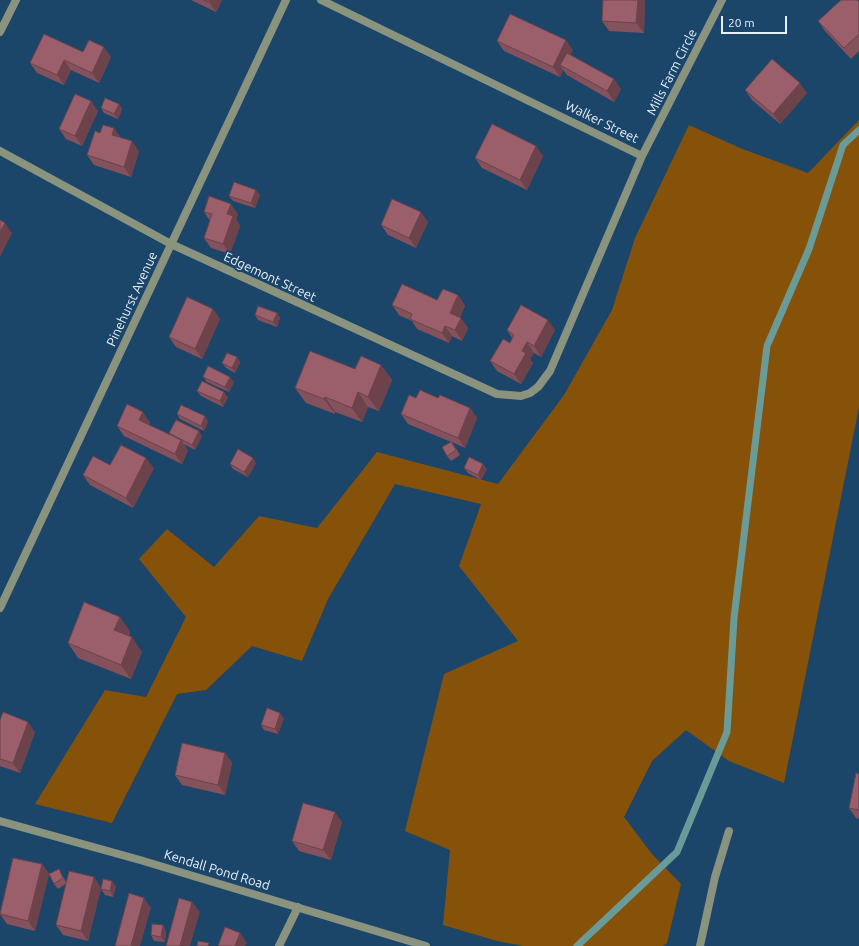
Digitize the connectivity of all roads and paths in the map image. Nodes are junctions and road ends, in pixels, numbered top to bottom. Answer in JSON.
{"nodes":[{"id":1,"x":16,"y":0,"type":"edge"},
{"id":2,"x":286,"y":0,"type":"edge"},
{"id":3,"x":321,"y":0,"type":"edge"},
{"id":4,"x":722,"y":0,"type":"edge"},
{"id":5,"x":0,"y":32,"type":"edge"},
{"id":6,"x":0,"y":151,"type":"edge"},
{"id":7,"x":642,"y":156,"type":"junction"},
{"id":8,"x":171,"y":244,"type":"junction"},
{"id":9,"x":538,"y":387,"type":"joint"},
{"id":10,"x":0,"y":608,"type":"edge"},
{"id":11,"x":0,"y":821,"type":"edge"},
{"id":12,"x":729,"y":832,"type":"dead end"},
{"id":13,"x":298,"y":907,"type":"junction"},
{"id":14,"x":279,"y":946,"type":"edge"},
{"id":15,"x":426,"y":946,"type":"edge"},
{"id":16,"x":700,"y":946,"type":"edge"}],
"edges":[{"from":1,"to":5,"type":"street"},
{"from":2,"to":8,"type":"street","name":"Pinehurst Avenue"},
{"from":3,"to":7,"type":"street","name":"Walker Street"},
{"from":4,"to":7,"type":"street","name":"Mills Farm Circle"},
{"from":6,"to":8,"type":"street","name":"Edgemont Street"},
{"from":7,"to":9,"type":"street","name":"Walker Street"},
{"from":8,"to":9,"type":"street","name":"Edgemont Street"},
{"from":8,"to":10,"type":"street","name":"Pinehurst Avenue"},
{"from":11,"to":13,"type":"street","name":"Kendall Pond Road"},
{"from":12,"to":16,"type":"street"},
{"from":13,"to":14,"type":"street"},
{"from":13,"to":15,"type":"street","name":"Kendall Pond Road"}]}
